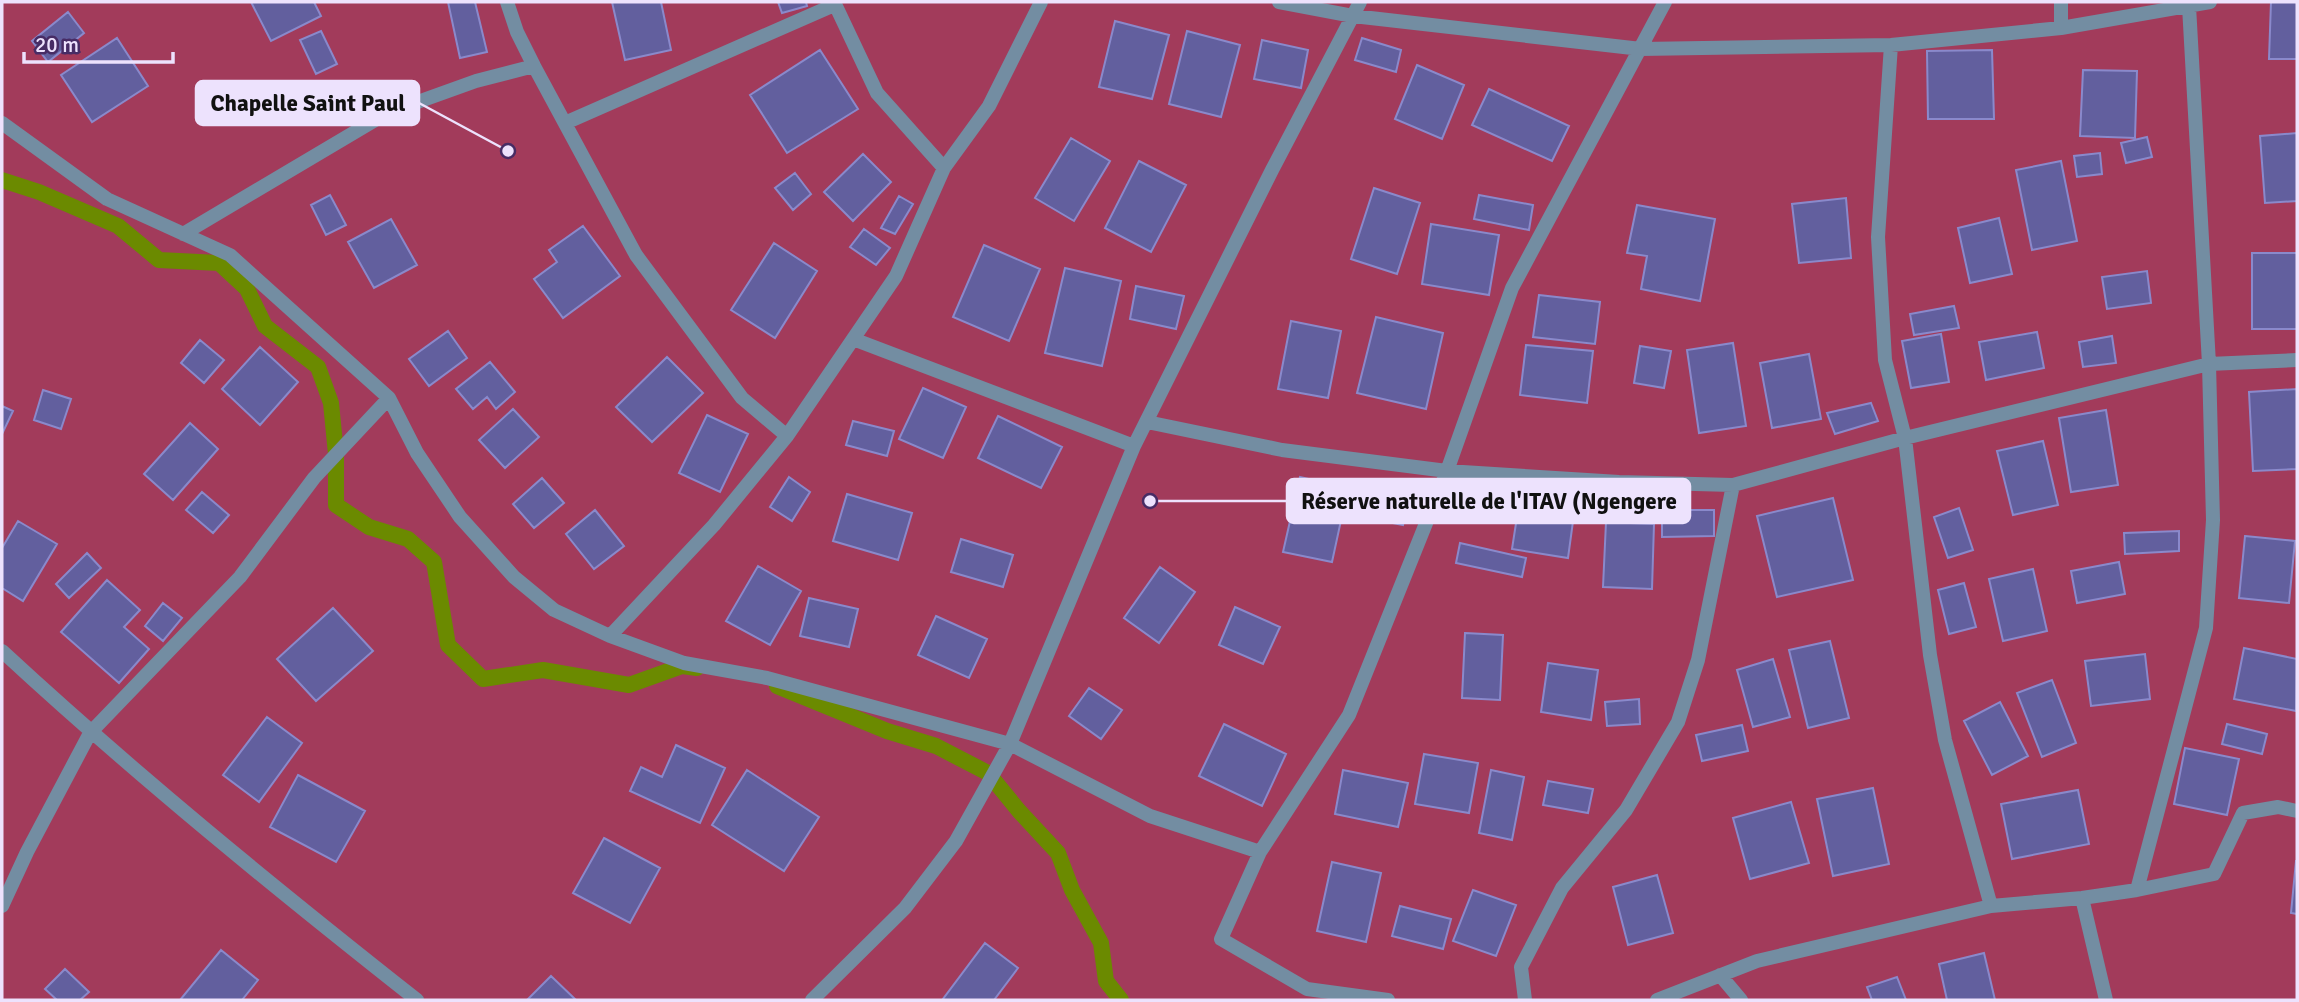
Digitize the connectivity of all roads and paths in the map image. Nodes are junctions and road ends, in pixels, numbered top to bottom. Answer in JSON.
{"nodes":[{"id":1,"x":508,"y":2,"type":"edge"},
{"id":2,"x":1041,"y":2,"type":"edge"},
{"id":3,"x":1279,"y":2,"type":"edge"},
{"id":4,"x":1360,"y":2,"type":"edge"},
{"id":5,"x":1665,"y":2,"type":"edge"},
{"id":6,"x":2061,"y":2,"type":"edge"},
{"id":7,"x":2210,"y":2,"type":"edge"},
{"id":8,"x":834,"y":4,"type":"edge"},
{"id":9,"x":2189,"y":6,"type":"junction"},
{"id":10,"x":1353,"y":16,"type":"junction"},
{"id":11,"x":2061,"y":28,"type":"junction"},
{"id":12,"x":1891,"y":45,"type":"junction"},
{"id":13,"x":1641,"y":49,"type":"junction"},
{"id":14,"x":534,"y":66,"type":"junction"},
{"id":15,"x":2,"y":123,"type":"edge"},
{"id":16,"x":565,"y":123,"type":"junction"},
{"id":17,"x":944,"y":168,"type":"junction"},
{"id":18,"x":183,"y":234,"type":"junction"},
{"id":19,"x":852,"y":339,"type":"junction"},
{"id":20,"x":2297,"y":360,"type":"edge"},
{"id":21,"x":2209,"y":364,"type":"junction"},
{"id":22,"x":388,"y":398,"type":"junction"},
{"id":23,"x":1147,"y":422,"type":"junction"},
{"id":24,"x":787,"y":436,"type":"junction"},
{"id":25,"x":1905,"y":439,"type":"junction"},
{"id":26,"x":1134,"y":446,"type":"junction"},
{"id":27,"x":1447,"y":471,"type":"junction"},
{"id":28,"x":1733,"y":485,"type":"junction"},
{"id":29,"x":610,"y":636,"type":"junction"},
{"id":30,"x":2,"y":651,"type":"edge"},
{"id":31,"x":90,"y":733,"type":"junction"},
{"id":32,"x":1010,"y":744,"type":"junction"},
{"id":33,"x":2297,"y":810,"type":"edge"},
{"id":34,"x":1260,"y":852,"type":"junction"},
{"id":35,"x":2137,"y":890,"type":"junction"},
{"id":36,"x":2082,"y":898,"type":"junction"},
{"id":37,"x":2,"y":906,"type":"edge"},
{"id":38,"x":1991,"y":906,"type":"junction"},
{"id":39,"x":1720,"y":975,"type":"junction"},
{"id":40,"x":417,"y":1000,"type":"edge"},
{"id":41,"x":812,"y":1000,"type":"edge"},
{"id":42,"x":1388,"y":1000,"type":"edge"},
{"id":43,"x":1525,"y":1000,"type":"edge"},
{"id":44,"x":1657,"y":1000,"type":"edge"},
{"id":45,"x":1741,"y":1000,"type":"edge"},
{"id":46,"x":2106,"y":1000,"type":"edge"}],
"edges":[{"from":1,"to":14,"type":"street"},
{"from":2,"to":17,"type":"street"},
{"from":3,"to":10,"type":"street"},
{"from":4,"to":10,"type":"street"},
{"from":5,"to":13,"type":"street"},
{"from":6,"to":11,"type":"street"},
{"from":7,"to":9,"type":"street"},
{"from":8,"to":16,"type":"street"},
{"from":8,"to":17,"type":"street"},
{"from":9,"to":11,"type":"street"},
{"from":9,"to":21,"type":"street"},
{"from":10,"to":13,"type":"street"},
{"from":10,"to":23,"type":"street"},
{"from":11,"to":12,"type":"street"},
{"from":12,"to":13,"type":"street"},
{"from":12,"to":25,"type":"street"},
{"from":13,"to":27,"type":"street"},
{"from":14,"to":16,"type":"street"},
{"from":14,"to":18,"type":"street"},
{"from":15,"to":18,"type":"street"},
{"from":16,"to":24,"type":"street"},
{"from":17,"to":19,"type":"street"},
{"from":18,"to":22,"type":"street"},
{"from":19,"to":24,"type":"street"},
{"from":19,"to":26,"type":"street"},
{"from":20,"to":21,"type":"street"},
{"from":21,"to":25,"type":"street"},
{"from":21,"to":35,"type":"street"},
{"from":22,"to":29,"type":"street"},
{"from":22,"to":31,"type":"street"},
{"from":23,"to":26,"type":"street"},
{"from":23,"to":27,"type":"street"},
{"from":24,"to":29,"type":"street"},
{"from":25,"to":28,"type":"street"},
{"from":25,"to":38,"type":"street"},
{"from":26,"to":32,"type":"street"},
{"from":27,"to":28,"type":"street"},
{"from":27,"to":34,"type":"street"},
{"from":28,"to":43,"type":"street"},
{"from":29,"to":32,"type":"street"},
{"from":30,"to":31,"type":"street"},
{"from":31,"to":37,"type":"street"},
{"from":31,"to":40,"type":"street"},
{"from":32,"to":34,"type":"street"},
{"from":32,"to":41,"type":"street"},
{"from":33,"to":35,"type":"street"},
{"from":34,"to":42,"type":"street"},
{"from":35,"to":36,"type":"street"},
{"from":36,"to":38,"type":"street"},
{"from":36,"to":46,"type":"street"},
{"from":38,"to":39,"type":"street"},
{"from":39,"to":44,"type":"street"},
{"from":39,"to":45,"type":"street"}]}
